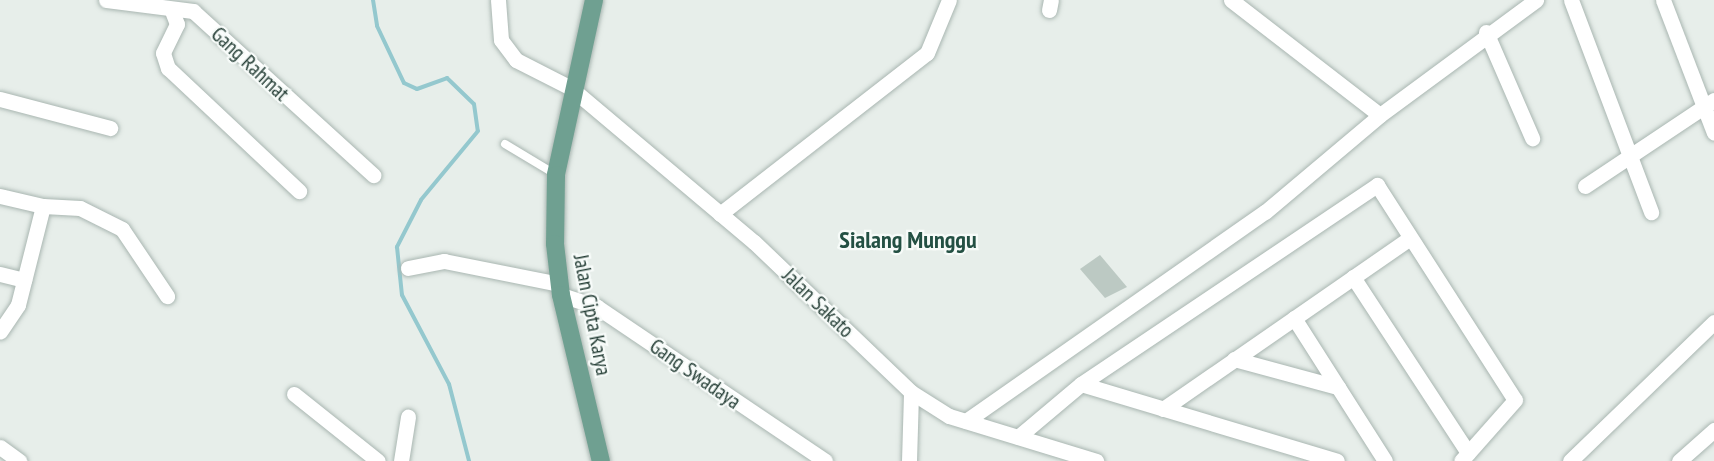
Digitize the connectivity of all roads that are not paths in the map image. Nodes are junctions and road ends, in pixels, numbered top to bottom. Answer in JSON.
{"nodes":[{"id":1,"x":106,"y":0,"type":"edge"},
{"id":2,"x":498,"y":0,"type":"edge"},
{"id":3,"x":594,"y":0,"type":"edge"},
{"id":4,"x":949,"y":0,"type":"edge"},
{"id":5,"x":1231,"y":0,"type":"edge"},
{"id":6,"x":1536,"y":0,"type":"edge"},
{"id":7,"x":1571,"y":0,"type":"edge"},
{"id":8,"x":1663,"y":0,"type":"edge"},
{"id":9,"x":172,"y":11,"type":"junction"},
{"id":10,"x":1486,"y":32,"type":"junction"},
{"id":11,"x":571,"y":87,"type":"junction"},
{"id":12,"x":0,"y":99,"type":"edge"},
{"id":13,"x":1709,"y":103,"type":"edge"},
{"id":14,"x":1380,"y":115,"type":"junction"},
{"id":15,"x":110,"y":128,"type":"dead end"},
{"id":16,"x":1714,"y":133,"type":"edge"},
{"id":17,"x":1532,"y":138,"type":"dead end"},
{"id":18,"x":505,"y":144,"type":"dead end"},
{"id":19,"x":1628,"y":158,"type":"junction"},
{"id":20,"x":373,"y":175,"type":"dead end"},
{"id":21,"x":556,"y":175,"type":"junction"},
{"id":22,"x":1585,"y":186,"type":"dead end"},
{"id":23,"x":299,"y":191,"type":"dead end"},
{"id":24,"x":0,"y":196,"type":"edge"},
{"id":25,"x":43,"y":206,"type":"junction"},
{"id":26,"x":1651,"y":212,"type":"dead end"},
{"id":27,"x":720,"y":214,"type":"junction"},
{"id":28,"x":1410,"y":238,"type":"junction"},
{"id":29,"x":408,"y":268,"type":"dead end"},
{"id":30,"x":0,"y":274,"type":"edge"},
{"id":31,"x":1353,"y":277,"type":"junction"},
{"id":32,"x":24,"y":280,"type":"junction"},
{"id":33,"x":560,"y":290,"type":"junction"},
{"id":34,"x":167,"y":296,"type":"dead end"},
{"id":35,"x":1294,"y":318,"type":"junction"},
{"id":36,"x":1714,"y":322,"type":"edge"},
{"id":37,"x":0,"y":332,"type":"edge"},
{"id":38,"x":1234,"y":359,"type":"junction"},
{"id":39,"x":1082,"y":384,"type":"junction"},
{"id":40,"x":1338,"y":387,"type":"junction"},
{"id":41,"x":911,"y":392,"type":"junction"},
{"id":42,"x":294,"y":394,"type":"dead end"},
{"id":43,"x":1163,"y":408,"type":"junction"},
{"id":44,"x":408,"y":417,"type":"dead end"},
{"id":45,"x":966,"y":421,"type":"junction"},
{"id":46,"x":1714,"y":430,"type":"edge"},
{"id":47,"x":1018,"y":437,"type":"junction"},
{"id":48,"x":0,"y":447,"type":"edge"},
{"id":49,"x":1465,"y":457,"type":"edge"},
{"id":50,"x":19,"y":461,"type":"edge"},
{"id":51,"x":378,"y":461,"type":"edge"},
{"id":52,"x":401,"y":461,"type":"edge"},
{"id":53,"x":601,"y":461,"type":"edge"},
{"id":54,"x":825,"y":461,"type":"edge"},
{"id":55,"x":909,"y":461,"type":"edge"},
{"id":56,"x":1096,"y":461,"type":"edge"},
{"id":57,"x":1337,"y":461,"type":"edge"},
{"id":58,"x":1385,"y":461,"type":"edge"},
{"id":59,"x":1570,"y":461,"type":"edge"},
{"id":60,"x":1679,"y":461,"type":"edge"}],
"edges":[{"from":1,"to":9,"type":"street","name":"Gang Rahmat"},
{"from":2,"to":11,"type":"street","name":"Jalan Sakato"},
{"from":3,"to":11,"type":"main road","name":"Jalan Cipta Karya"},
{"from":4,"to":27,"type":"street"},
{"from":5,"to":14,"type":"street"},
{"from":6,"to":10,"type":"street"},
{"from":7,"to":19,"type":"street"},
{"from":8,"to":13,"type":"street"},
{"from":9,"to":20,"type":"street","name":"Gang Rahmat"},
{"from":9,"to":23,"type":"street"},
{"from":10,"to":14,"type":"street"},
{"from":10,"to":17,"type":"street"},
{"from":11,"to":21,"type":"main road","name":"Jalan Cipta Karya"},
{"from":11,"to":27,"type":"street","name":"Jalan Sakato"},
{"from":12,"to":15,"type":"street"},
{"from":13,"to":16,"type":"street"},
{"from":13,"to":19,"type":"street"},
{"from":14,"to":45,"type":"street"},
{"from":18,"to":21,"type":"lane"},
{"from":19,"to":22,"type":"street"},
{"from":19,"to":26,"type":"street"},
{"from":21,"to":33,"type":"main road","name":"Jalan Cipta Karya"},
{"from":24,"to":25,"type":"street"},
{"from":25,"to":32,"type":"street"},
{"from":25,"to":34,"type":"street"},
{"from":27,"to":41,"type":"street","name":"Jalan Sakato"},
{"from":28,"to":31,"type":"street"},
{"from":28,"to":39,"type":"street"},
{"from":28,"to":49,"type":"street"},
{"from":29,"to":33,"type":"street","name":"Gang Swadaya"},
{"from":30,"to":32,"type":"street"},
{"from":31,"to":35,"type":"street"},
{"from":31,"to":49,"type":"street"},
{"from":32,"to":37,"type":"street"},
{"from":33,"to":53,"type":"main road","name":"Jalan Cipta Karya"},
{"from":33,"to":54,"type":"street","name":"Gang Swadaya"},
{"from":35,"to":38,"type":"street"},
{"from":35,"to":40,"type":"street"},
{"from":36,"to":59,"type":"street"},
{"from":38,"to":40,"type":"street"},
{"from":38,"to":43,"type":"street"},
{"from":39,"to":43,"type":"street"},
{"from":39,"to":47,"type":"street"},
{"from":40,"to":58,"type":"street"},
{"from":41,"to":45,"type":"street","name":"Jalan Sakato"},
{"from":41,"to":55,"type":"street"},
{"from":42,"to":51,"type":"street"},
{"from":43,"to":57,"type":"street"},
{"from":44,"to":52,"type":"street"},
{"from":45,"to":47,"type":"street","name":"Jalan Sakato"},
{"from":46,"to":60,"type":"street"},
{"from":47,"to":56,"type":"street","name":"Jalan Sakato"},
{"from":48,"to":50,"type":"street"}]}
